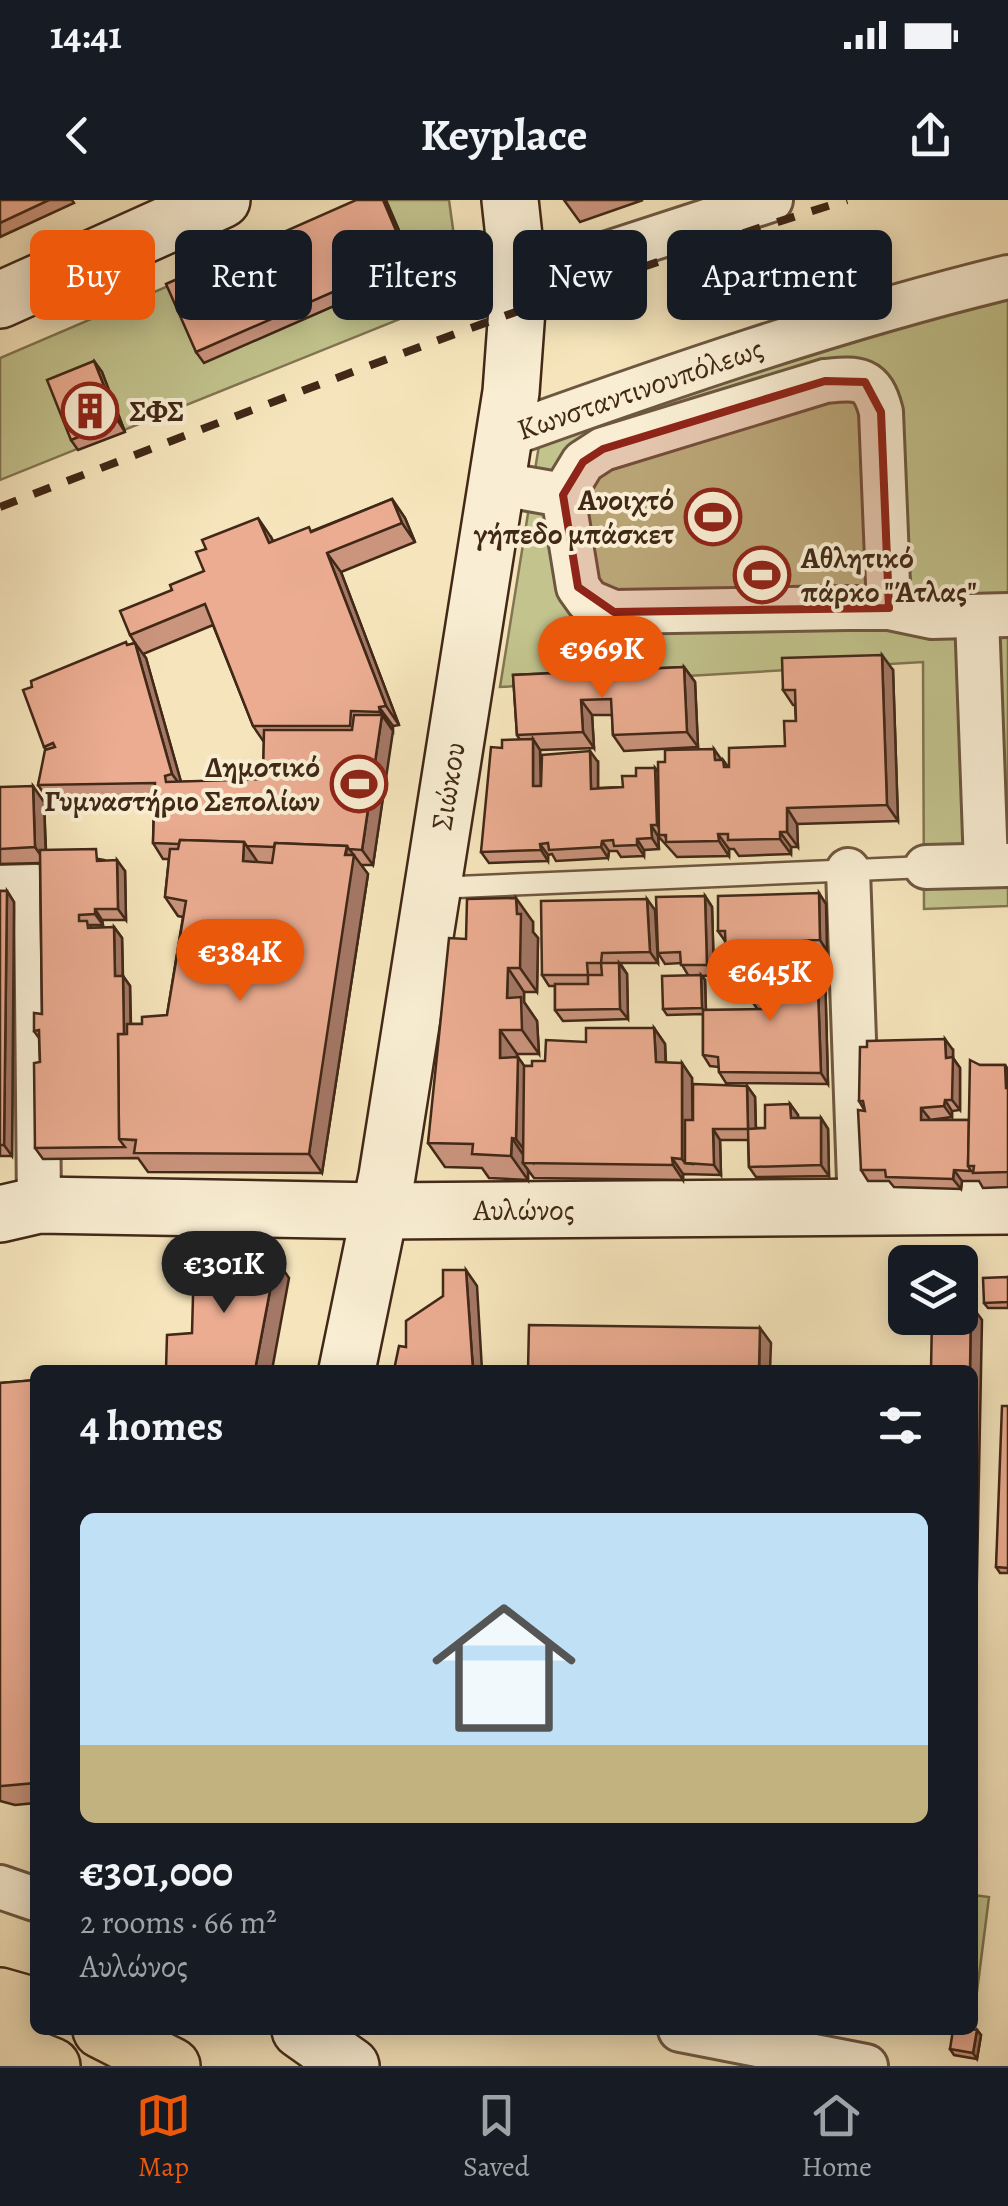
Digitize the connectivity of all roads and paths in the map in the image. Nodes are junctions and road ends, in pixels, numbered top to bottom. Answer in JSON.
{"nodes":[{"id":1,"x":222,"y":200,"type":"edge"},
{"id":2,"x":510,"y":200,"type":"edge"},
{"id":3,"x":771,"y":200,"type":"edge"},
{"id":4,"x":168,"y":211,"type":"edge"},
{"id":5,"x":513,"y":231,"type":"edge"},
{"id":6,"x":647,"y":240,"type":"edge"},
{"id":7,"x":1008,"y":277,"type":"edge"},
{"id":8,"x":0,"y":300,"type":"edge"},
{"id":9,"x":516,"y":320,"type":"edge"},
{"id":10,"x":498,"y":460,"type":"junction"},
{"id":11,"x":562,"y":495,"type":"junction"},
{"id":12,"x":889,"y":608,"type":"junction"},
{"id":13,"x":992,"y":616,"type":"edge"},
{"id":14,"x":997,"y":865,"type":"edge"},
{"id":15,"x":926,"y":868,"type":"joint"},
{"id":16,"x":848,"y":870,"type":"junction"},
{"id":17,"x":0,"y":887,"type":"edge"},
{"id":18,"x":432,"y":888,"type":"junction"},
{"id":19,"x":13,"y":1204,"type":"edge"},
{"id":20,"x":1008,"y":1206,"type":"edge"},
{"id":21,"x":860,"y":1209,"type":"junction"},
{"id":22,"x":380,"y":1211,"type":"junction"},
{"id":23,"x":348,"y":1365,"type":"edge"},
{"id":24,"x":0,"y":1887,"type":"edge"},
{"id":25,"x":30,"y":1897,"type":"edge"},
{"id":26,"x":0,"y":1996,"type":"edge"},
{"id":27,"x":30,"y":2005,"type":"edge"},
{"id":28,"x":111,"y":2035,"type":"edge"},
{"id":29,"x":307,"y":2035,"type":"edge"},
{"id":30,"x":706,"y":2035,"type":"edge"},
{"id":31,"x":0,"y":2045,"type":"edge"},
{"id":32,"x":52,"y":2066,"type":"edge"},
{"id":33,"x":172,"y":2066,"type":"edge"},
{"id":34,"x":351,"y":2066,"type":"edge"},
{"id":35,"x":866,"y":2066,"type":"edge"}],
"edges":[{"from":1,"to":4,"type":"main road"},
{"from":2,"to":5,"type":"main road","name":"Σιώκου"},
{"from":3,"to":6,"type":"street"},
{"from":4,"to":8,"type":"main road"},
{"from":7,"to":10,"type":"street","name":"Κωνσταντινουπόλεως"},
{"from":9,"to":10,"type":"main road","name":"Σιώκου"},
{"from":10,"to":11,"type":"street"},
{"from":10,"to":18,"type":"main road","name":"Σιώκου"},
{"from":11,"to":12,"type":"street"},
{"from":11,"to":12,"type":"street"},
{"from":12,"to":13,"type":"street"},
{"from":13,"to":14,"type":"street"},
{"from":14,"to":15,"type":"street"},
{"from":15,"to":16,"type":"lane"},
{"from":16,"to":18,"type":"lane"},
{"from":16,"to":21,"type":"street"},
{"from":17,"to":19,"type":"street"},
{"from":18,"to":22,"type":"main road","name":"Σιώκου"},
{"from":19,"to":22,"type":"main road","name":"Αυλώνος"},
{"from":20,"to":21,"type":"main road","name":"Αυλώνος"},
{"from":21,"to":22,"type":"main road","name":"Αυλώνος"},
{"from":22,"to":23,"type":"main road","name":"Σιώκου"},
{"from":24,"to":25,"type":"street"},
{"from":26,"to":27,"type":"highway"},
{"from":28,"to":33,"type":"highway"},
{"from":29,"to":34,"type":"main road"},
{"from":30,"to":35,"type":"street"},
{"from":31,"to":32,"type":"highway"}]}
